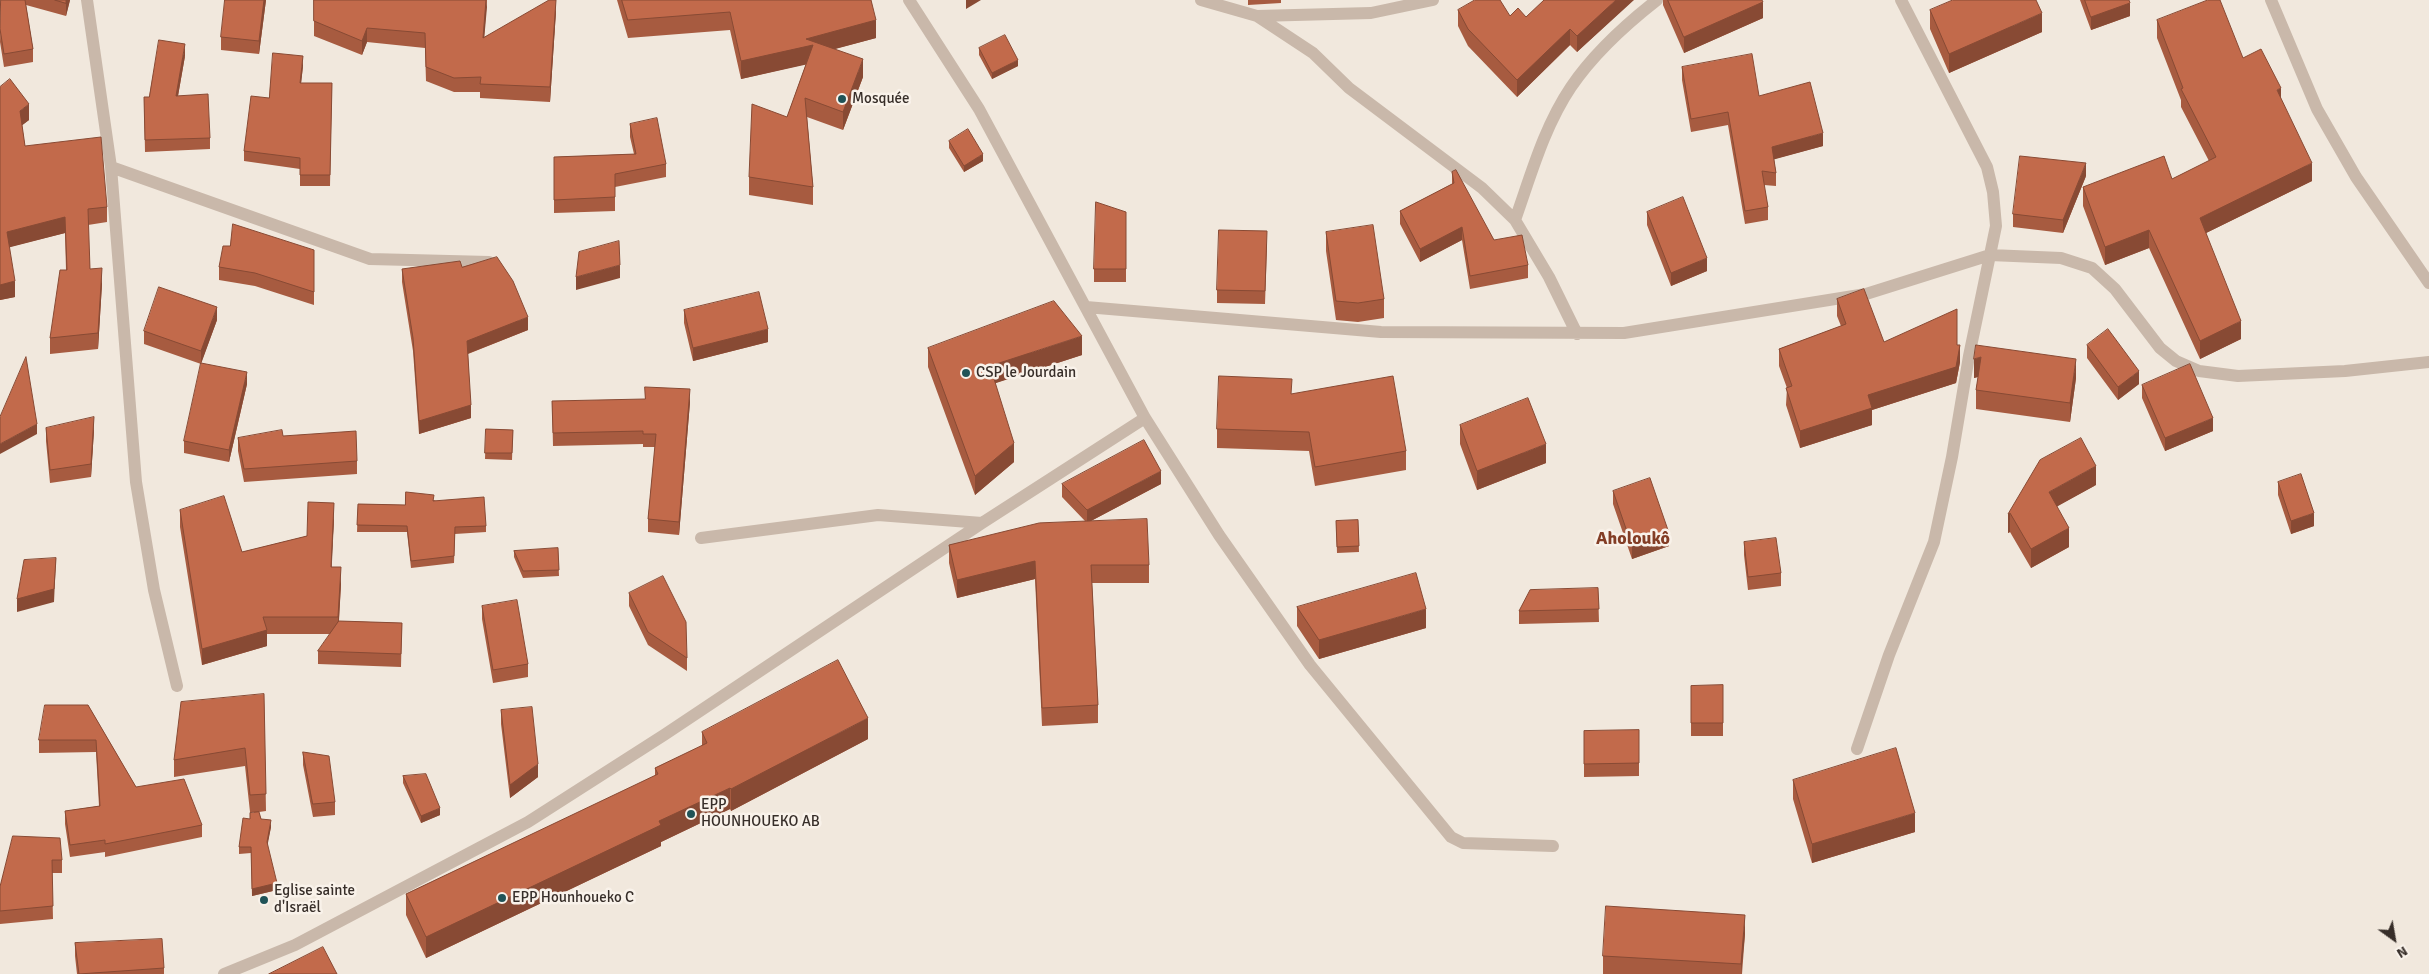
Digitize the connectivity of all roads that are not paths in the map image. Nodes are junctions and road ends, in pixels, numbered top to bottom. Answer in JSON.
{"nodes":[{"id":1,"x":87,"y":0,"type":"edge"},
{"id":2,"x":909,"y":0,"type":"edge"},
{"id":3,"x":1201,"y":0,"type":"edge"},
{"id":4,"x":1433,"y":0,"type":"edge"},
{"id":5,"x":1657,"y":0,"type":"edge"},
{"id":6,"x":1901,"y":0,"type":"edge"},
{"id":7,"x":2271,"y":0,"type":"edge"},
{"id":8,"x":1257,"y":16,"type":"junction"},
{"id":9,"x":111,"y":167,"type":"junction"},
{"id":10,"x":1515,"y":220,"type":"junction"},
{"id":11,"x":1990,"y":255,"type":"junction"},
{"id":12,"x":490,"y":262,"type":"edge"},
{"id":13,"x":2429,"y":283,"type":"edge"},
{"id":14,"x":1086,"y":307,"type":"junction"},
{"id":15,"x":1577,"y":334,"type":"junction"},
{"id":16,"x":2429,"y":362,"type":"edge"},
{"id":17,"x":1145,"y":418,"type":"junction"},
{"id":18,"x":982,"y":522,"type":"junction"},
{"id":19,"x":701,"y":538,"type":"dead end"},
{"id":20,"x":177,"y":686,"type":"dead end"},
{"id":21,"x":1857,"y":749,"type":"dead end"},
{"id":22,"x":1552,"y":846,"type":"dead end"},
{"id":23,"x":224,"y":974,"type":"edge"}],
"edges":[{"from":1,"to":9,"type":"street"},
{"from":2,"to":14,"type":"street"},
{"from":3,"to":8,"type":"street"},
{"from":4,"to":8,"type":"street"},
{"from":5,"to":10,"type":"street"},
{"from":6,"to":11,"type":"street"},
{"from":7,"to":13,"type":"street"},
{"from":8,"to":10,"type":"street"},
{"from":9,"to":12,"type":"street"},
{"from":9,"to":20,"type":"street"},
{"from":10,"to":15,"type":"street"},
{"from":11,"to":15,"type":"street"},
{"from":11,"to":16,"type":"street"},
{"from":11,"to":21,"type":"street"},
{"from":14,"to":15,"type":"street"},
{"from":14,"to":17,"type":"street"},
{"from":17,"to":18,"type":"street"},
{"from":17,"to":22,"type":"street"},
{"from":18,"to":19,"type":"street"},
{"from":18,"to":23,"type":"street"}]}
